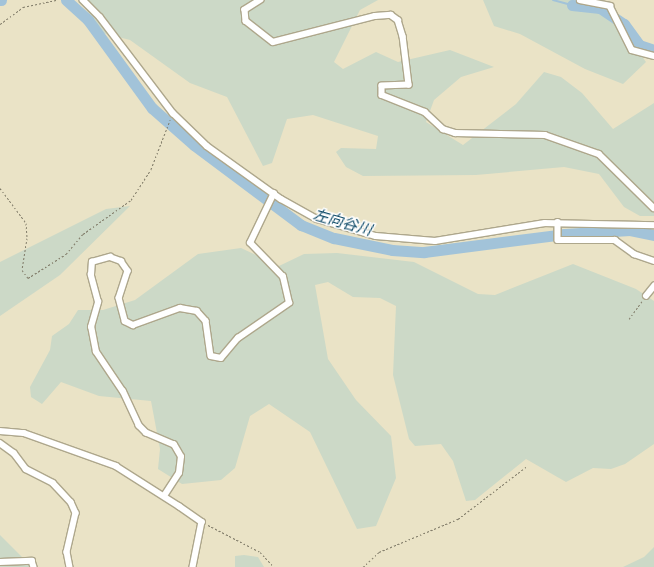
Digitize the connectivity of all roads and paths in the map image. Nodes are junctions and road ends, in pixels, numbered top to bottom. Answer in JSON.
{"nodes":[{"id":1,"x":57,"y":0,"type":"edge"},
{"id":2,"x":83,"y":0,"type":"edge"},
{"id":3,"x":261,"y":0,"type":"edge"},
{"id":4,"x":580,"y":0,"type":"edge"},
{"id":5,"x":0,"y":24,"type":"edge"},
{"id":6,"x":654,"y":56,"type":"edge"},
{"id":7,"x":173,"y":114,"type":"junction"},
{"id":8,"x":0,"y":188,"type":"edge"},
{"id":9,"x":274,"y":193,"type":"junction"},
{"id":10,"x":654,"y":208,"type":"edge"},
{"id":11,"x":558,"y":222,"type":"junction"},
{"id":12,"x":654,"y":225,"type":"edge"},
{"id":13,"x":654,"y":261,"type":"edge"},
{"id":14,"x":654,"y":286,"type":"edge"},
{"id":15,"x":646,"y":296,"type":"joint"},
{"id":16,"x":629,"y":319,"type":"dead end"},
{"id":17,"x":0,"y":431,"type":"edge"},
{"id":18,"x":0,"y":443,"type":"edge"},
{"id":19,"x":527,"y":466,"type":"dead end"},
{"id":20,"x":164,"y":496,"type":"junction"},
{"id":21,"x":202,"y":522,"type":"junction"},
{"id":22,"x":0,"y":562,"type":"edge"},
{"id":23,"x":34,"y":567,"type":"edge"},
{"id":24,"x":70,"y":567,"type":"edge"},
{"id":25,"x":193,"y":567,"type":"edge"},
{"id":26,"x":274,"y":567,"type":"edge"},
{"id":27,"x":363,"y":567,"type":"edge"}],
"edges":[{"from":1,"to":5,"type":"path"},
{"from":2,"to":7,"type":"street"},
{"from":3,"to":10,"type":"street"},
{"from":4,"to":6,"type":"street"},
{"from":7,"to":8,"type":"path"},
{"from":7,"to":9,"type":"street"},
{"from":9,"to":11,"type":"street"},
{"from":9,"to":20,"type":"street"},
{"from":11,"to":12,"type":"street"},
{"from":11,"to":13,"type":"street"},
{"from":14,"to":15,"type":"street"},
{"from":15,"to":16,"type":"path"},
{"from":17,"to":20,"type":"street"},
{"from":18,"to":24,"type":"street"},
{"from":19,"to":27,"type":"path"},
{"from":20,"to":21,"type":"street"},
{"from":21,"to":25,"type":"street"},
{"from":21,"to":26,"type":"path"},
{"from":22,"to":23,"type":"street"}]}
